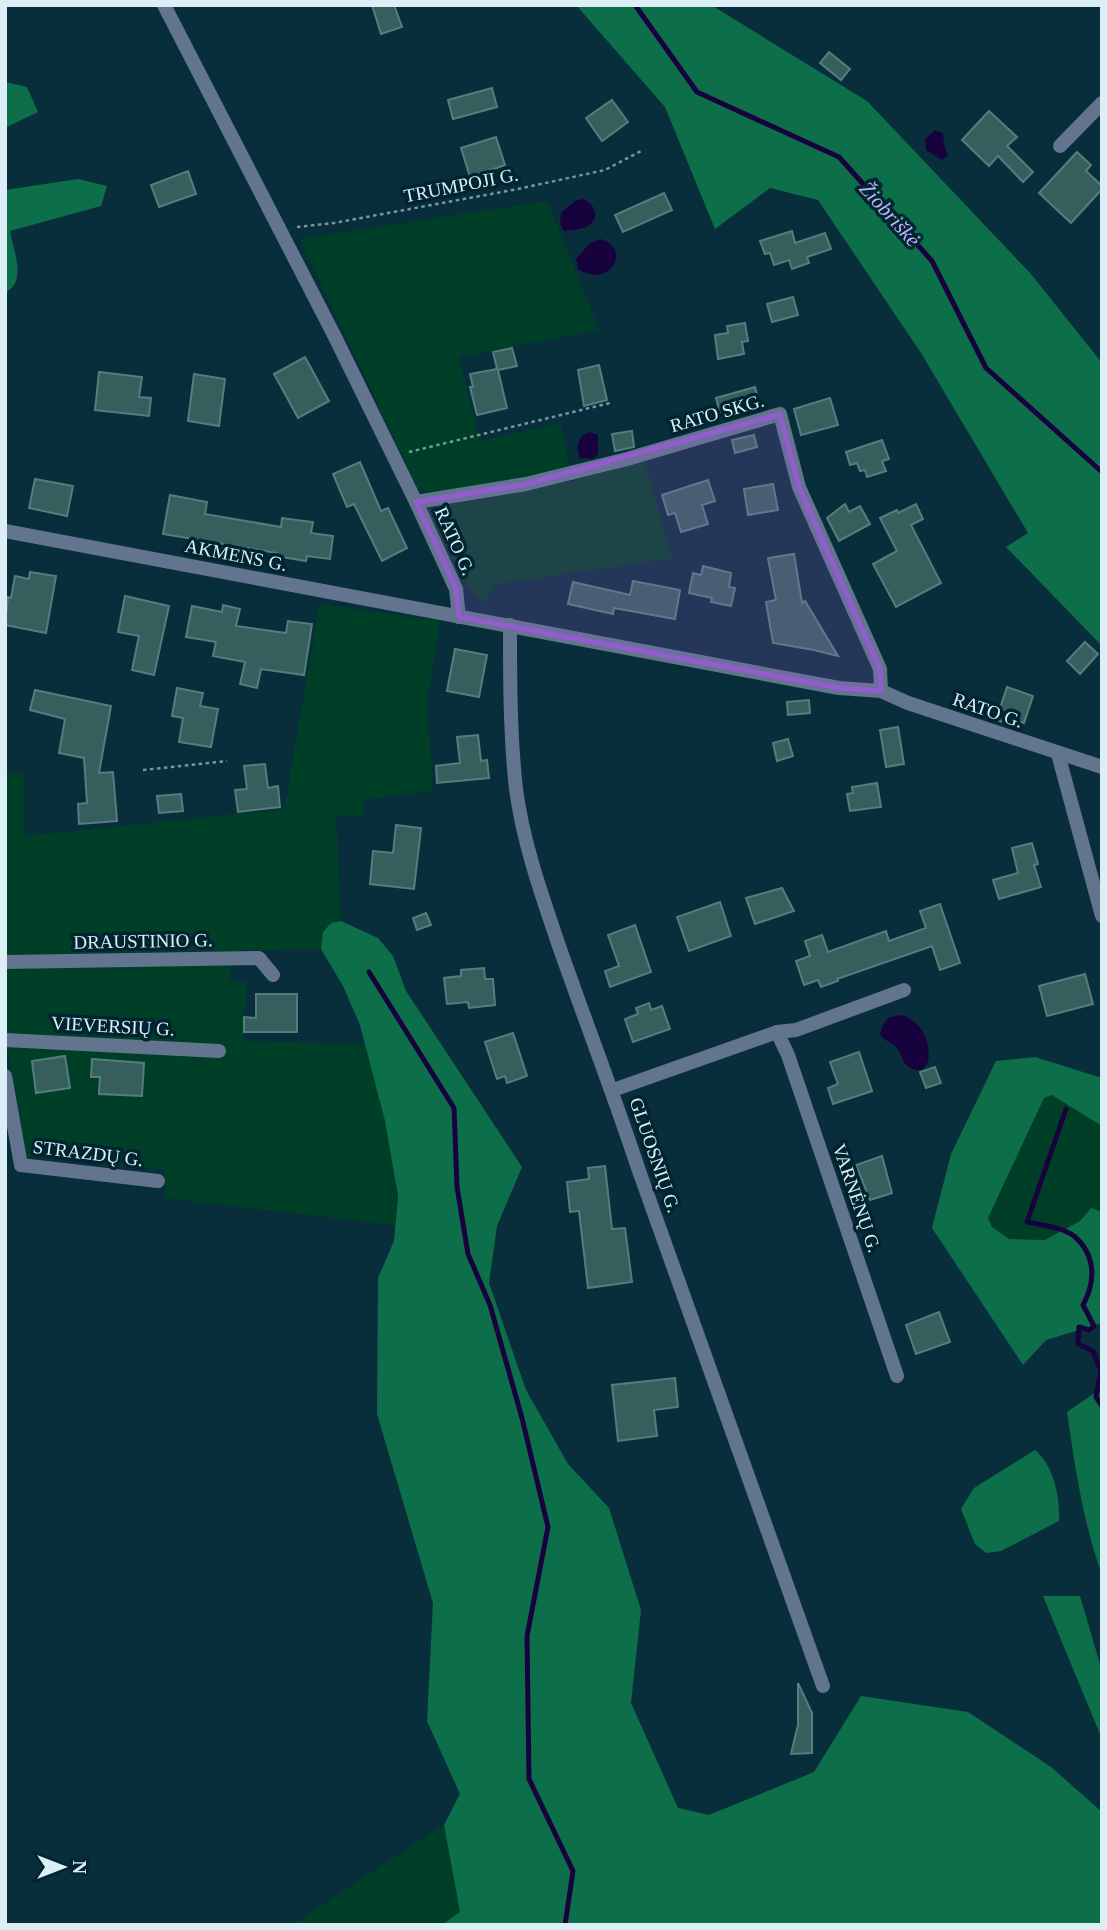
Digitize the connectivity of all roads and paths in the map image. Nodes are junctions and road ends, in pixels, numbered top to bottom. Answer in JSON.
{"nodes":[{"id":1,"x":164,"y":5,"type":"edge"},
{"id":2,"x":1102,"y":103,"type":"edge"},
{"id":3,"x":1060,"y":146,"type":"dead end"},
{"id":4,"x":643,"y":150,"type":"dead end"},
{"id":5,"x":279,"y":230,"type":"junction"},
{"id":6,"x":610,"y":403,"type":"dead end"},
{"id":7,"x":393,"y":456,"type":"junction"},
{"id":8,"x":416,"y":502,"type":"junction"},
{"id":9,"x":5,"y":531,"type":"edge"},
{"id":10,"x":459,"y":617,"type":"junction"},
{"id":11,"x":510,"y":625,"type":"junction"},
{"id":12,"x":881,"y":691,"type":"junction"},
{"id":13,"x":1058,"y":754,"type":"junction"},
{"id":14,"x":227,"y":761,"type":"dead end"},
{"id":15,"x":1102,"y":767,"type":"edge"},
{"id":16,"x":143,"y":771,"type":"dead end"},
{"id":17,"x":1102,"y":916,"type":"edge"},
{"id":18,"x":5,"y":962,"type":"edge"},
{"id":19,"x":273,"y":975,"type":"dead end"},
{"id":20,"x":904,"y":990,"type":"dead end"},
{"id":21,"x":777,"y":1032,"type":"junction"},
{"id":22,"x":5,"y":1040,"type":"edge"},
{"id":23,"x":219,"y":1051,"type":"dead end"},
{"id":24,"x":5,"y":1076,"type":"edge"},
{"id":25,"x":613,"y":1090,"type":"junction"},
{"id":26,"x":158,"y":1181,"type":"dead end"},
{"id":27,"x":897,"y":1376,"type":"dead end"},
{"id":28,"x":823,"y":1686,"type":"dead end"}],
"edges":[{"from":1,"to":5,"type":"street","name":"RATO G."},
{"from":2,"to":3,"type":"street"},
{"from":4,"to":5,"type":"path","name":"TRUMPOJI G."},
{"from":5,"to":7,"type":"street","name":"RATO G."},
{"from":6,"to":7,"type":"path"},
{"from":7,"to":8,"type":"street","name":"RATO G."},
{"from":8,"to":10,"type":"street","name":"RATO G."},
{"from":8,"to":12,"type":"street","name":"RATO SKG."},
{"from":9,"to":10,"type":"street","name":"AKMENS G."},
{"from":10,"to":11,"type":"street","name":"RATO G."},
{"from":11,"to":12,"type":"street","name":"RATO G."},
{"from":11,"to":25,"type":"street","name":"GLUOSNIŲ G."},
{"from":12,"to":13,"type":"street","name":"RATO G."},
{"from":13,"to":15,"type":"street","name":"RATO G."},
{"from":13,"to":17,"type":"street"},
{"from":14,"to":16,"type":"path"},
{"from":18,"to":19,"type":"street","name":"DRAUSTINIO G."},
{"from":20,"to":21,"type":"street"},
{"from":21,"to":25,"type":"street"},
{"from":21,"to":27,"type":"street","name":"VARNĖNŲ G."},
{"from":22,"to":23,"type":"street","name":"VIEVERSIŲ G."},
{"from":24,"to":26,"type":"street","name":"STRAZDŲ G."},
{"from":25,"to":28,"type":"street","name":"GLUOSNIŲ G."}]}
